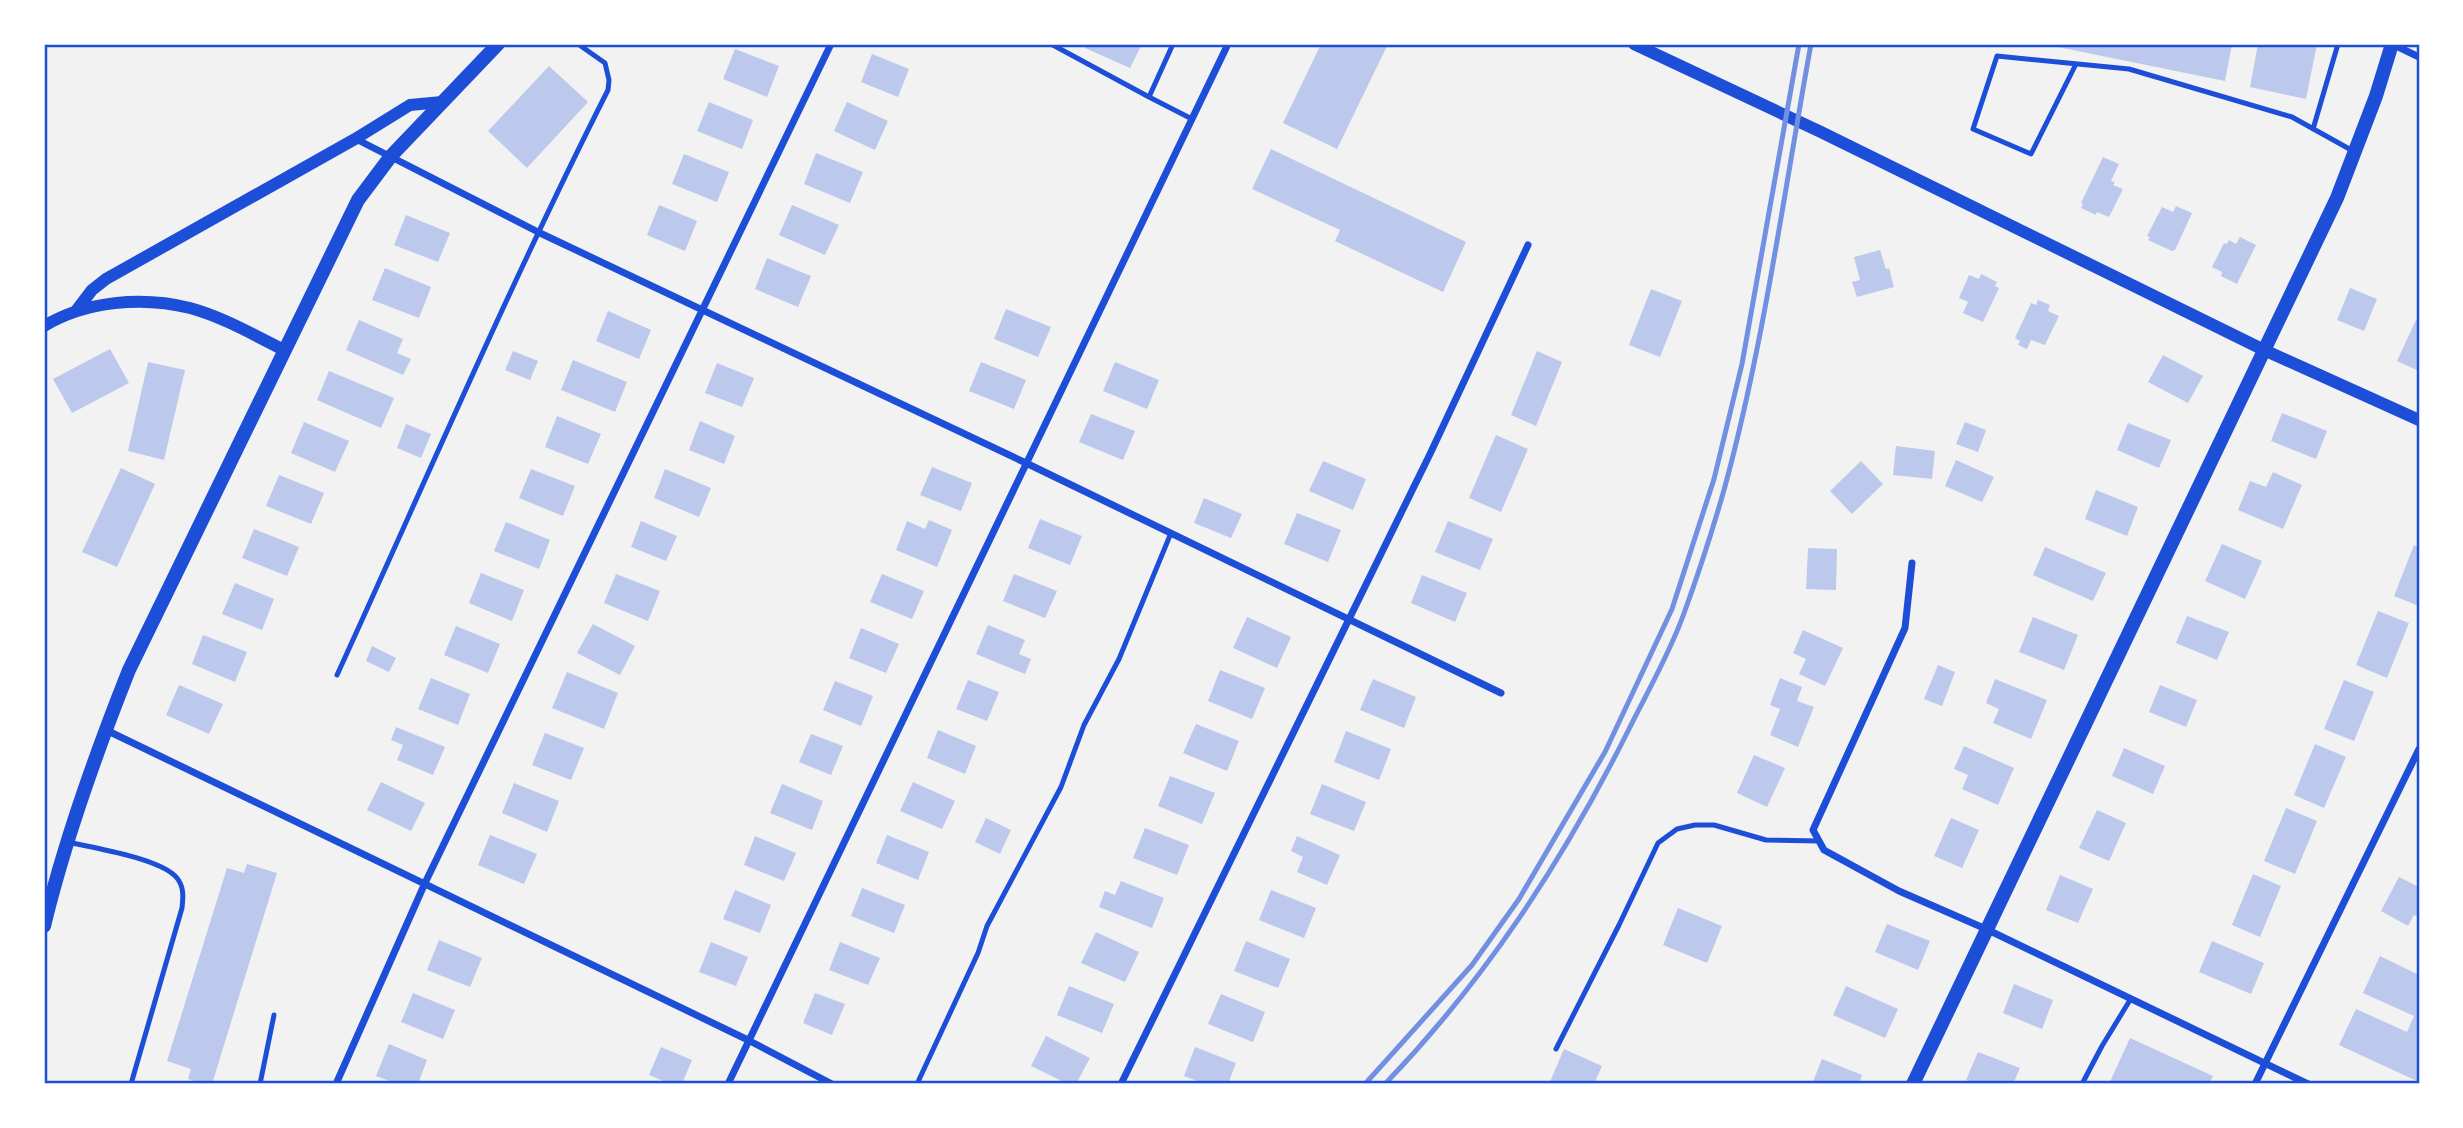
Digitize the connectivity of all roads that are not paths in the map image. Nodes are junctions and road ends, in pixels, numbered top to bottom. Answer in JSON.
{"nodes":[{"id":1,"x":498,"y":44,"type":"edge"},
{"id":2,"x":578,"y":44,"type":"edge"},
{"id":3,"x":831,"y":44,"type":"edge"},
{"id":4,"x":1051,"y":44,"type":"edge"},
{"id":5,"x":1173,"y":44,"type":"edge"},
{"id":6,"x":1228,"y":44,"type":"edge"},
{"id":7,"x":1634,"y":44,"type":"edge"},
{"id":8,"x":2339,"y":44,"type":"edge"},
{"id":9,"x":2392,"y":44,"type":"edge"},
{"id":10,"x":2419,"y":57,"type":"edge"},
{"id":11,"x":2076,"y":64,"type":"junction"},
{"id":12,"x":1149,"y":97,"type":"junction"},
{"id":13,"x":442,"y":102,"type":"junction"},
{"id":14,"x":1192,"y":119,"type":"junction"},
{"id":15,"x":2313,"y":129,"type":"junction"},
{"id":16,"x":355,"y":139,"type":"junction"},
{"id":17,"x":2354,"y":151,"type":"junction"},
{"id":18,"x":391,"y":156,"type":"junction"},
{"id":19,"x":540,"y":233,"type":"junction"},
{"id":20,"x":1528,"y":245,"type":"dead end"},
{"id":21,"x":702,"y":309,"type":"junction"},
{"id":22,"x":76,"y":311,"type":"junction"},
{"id":23,"x":45,"y":321,"type":"edge"},
{"id":24,"x":2264,"y":349,"type":"junction"},
{"id":25,"x":284,"y":350,"type":"junction"},
{"id":26,"x":2419,"y":420,"type":"edge"},
{"id":27,"x":1026,"y":463,"type":"junction"},
{"id":28,"x":1171,"y":533,"type":"junction"},
{"id":29,"x":1912,"y":563,"type":"dead end"},
{"id":30,"x":1349,"y":619,"type":"junction"},
{"id":31,"x":337,"y":675,"type":"dead end"},
{"id":32,"x":1501,"y":693,"type":"dead end"},
{"id":33,"x":105,"y":730,"type":"junction"},
{"id":34,"x":2419,"y":749,"type":"edge"},
{"id":35,"x":1819,"y":841,"type":"junction"},
{"id":36,"x":68,"y":842,"type":"junction"},
{"id":37,"x":425,"y":883,"type":"junction"},
{"id":38,"x":44,"y":926,"type":"edge"},
{"id":39,"x":1986,"y":929,"type":"junction"},
{"id":40,"x":2130,"y":1000,"type":"junction"},
{"id":41,"x":274,"y":1015,"type":"dead end"},
{"id":42,"x":748,"y":1040,"type":"junction"},
{"id":43,"x":1556,"y":1049,"type":"dead end"},
{"id":44,"x":2265,"y":1064,"type":"junction"},
{"id":45,"x":131,"y":1084,"type":"edge"},
{"id":46,"x":260,"y":1084,"type":"edge"},
{"id":47,"x":336,"y":1084,"type":"edge"},
{"id":48,"x":728,"y":1084,"type":"edge"},
{"id":49,"x":832,"y":1084,"type":"edge"},
{"id":50,"x":917,"y":1084,"type":"edge"},
{"id":51,"x":1121,"y":1084,"type":"edge"},
{"id":52,"x":1913,"y":1084,"type":"edge"},
{"id":53,"x":2082,"y":1084,"type":"edge"},
{"id":54,"x":2255,"y":1084,"type":"edge"},
{"id":55,"x":2308,"y":1084,"type":"edge"}],
"edges":[{"from":1,"to":13,"type":"main road"},
{"from":2,"to":19,"type":"lane"},
{"from":3,"to":21,"type":"street"},
{"from":4,"to":12,"type":"lane"},
{"from":5,"to":12,"type":"lane"},
{"from":6,"to":14,"type":"street"},
{"from":7,"to":24,"type":"street"},
{"from":8,"to":15,"type":"lane"},
{"from":9,"to":10,"type":"street"},
{"from":9,"to":17,"type":"main road"},
{"from":11,"to":11,"type":"lane"},
{"from":11,"to":15,"type":"lane"},
{"from":12,"to":14,"type":"lane"},
{"from":13,"to":16,"type":"street"},
{"from":13,"to":18,"type":"main road"},
{"from":14,"to":27,"type":"street"},
{"from":15,"to":17,"type":"lane"},
{"from":16,"to":18,"type":"street"},
{"from":16,"to":22,"type":"street"},
{"from":17,"to":24,"type":"main road"},
{"from":18,"to":19,"type":"street"},
{"from":18,"to":25,"type":"main road"},
{"from":19,"to":21,"type":"street"},
{"from":19,"to":31,"type":"lane"},
{"from":20,"to":30,"type":"street"},
{"from":21,"to":27,"type":"street"},
{"from":21,"to":37,"type":"street"},
{"from":22,"to":23,"type":"street"},
{"from":22,"to":25,"type":"street"},
{"from":24,"to":26,"type":"street"},
{"from":24,"to":39,"type":"main road"},
{"from":25,"to":33,"type":"main road"},
{"from":27,"to":28,"type":"street"},
{"from":27,"to":42,"type":"street"},
{"from":28,"to":30,"type":"street"},
{"from":28,"to":50,"type":"lane"},
{"from":29,"to":35,"type":"street"},
{"from":30,"to":32,"type":"street"},
{"from":30,"to":51,"type":"street"},
{"from":33,"to":36,"type":"main road"},
{"from":33,"to":37,"type":"street"},
{"from":34,"to":44,"type":"street"},
{"from":35,"to":39,"type":"street"},
{"from":35,"to":43,"type":"lane"},
{"from":36,"to":38,"type":"main road"},
{"from":36,"to":45,"type":"lane"},
{"from":37,"to":42,"type":"street"},
{"from":37,"to":47,"type":"street"},
{"from":39,"to":40,"type":"street"},
{"from":39,"to":52,"type":"main road"},
{"from":40,"to":44,"type":"street"},
{"from":40,"to":53,"type":"lane"},
{"from":41,"to":46,"type":"lane"},
{"from":42,"to":48,"type":"street"},
{"from":42,"to":49,"type":"street"},
{"from":44,"to":54,"type":"street"},
{"from":44,"to":55,"type":"street"}]}
